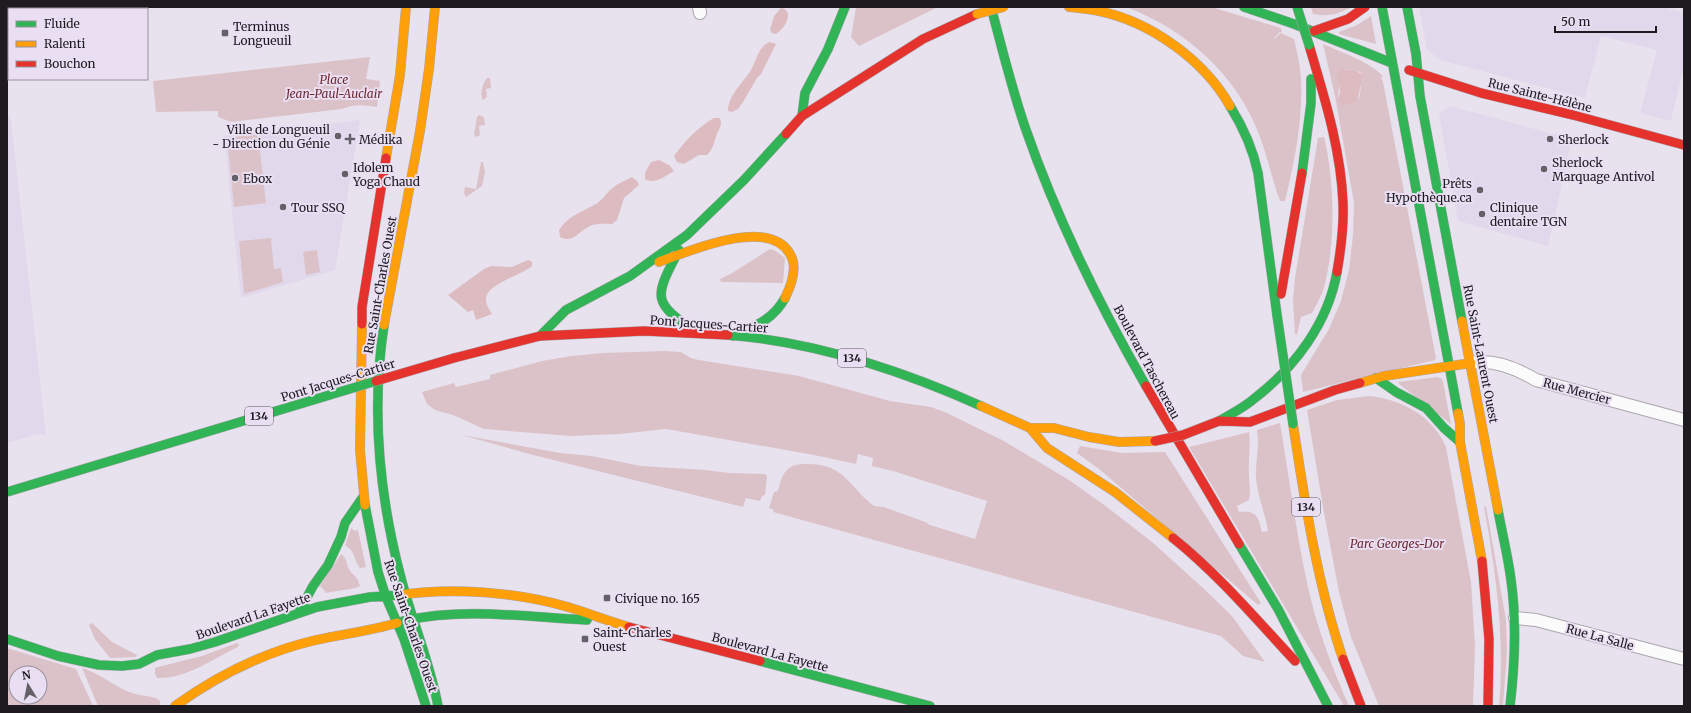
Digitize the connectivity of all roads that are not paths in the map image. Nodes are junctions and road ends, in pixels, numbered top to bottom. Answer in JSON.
{"nodes":[{"id":1,"x":406,"y":7,"type":"edge"},
{"id":2,"x":435,"y":7,"type":"edge"},
{"id":3,"x":845,"y":7,"type":"edge"},
{"id":4,"x":992,"y":7,"type":"edge"},
{"id":5,"x":1004,"y":7,"type":"edge"},
{"id":6,"x":1069,"y":7,"type":"edge"},
{"id":7,"x":1244,"y":7,"type":"edge"},
{"id":8,"x":1297,"y":7,"type":"edge"},
{"id":9,"x":1365,"y":7,"type":"edge"},
{"id":10,"x":1382,"y":7,"type":"edge"},
{"id":11,"x":1407,"y":7,"type":"edge"},
{"id":12,"x":977,"y":14,"type":"junction"},
{"id":13,"x":1314,"y":31,"type":"junction"},
{"id":14,"x":1309,"y":45,"type":"junction"},
{"id":15,"x":1392,"y":63,"type":"junction"},
{"id":16,"x":1418,"y":73,"type":"junction"},
{"id":17,"x":802,"y":116,"type":"junction"},
{"id":18,"x":1684,"y":145,"type":"edge"},
{"id":19,"x":687,"y":235,"type":"junction"},
{"id":20,"x":676,"y":256,"type":"junction"},
{"id":21,"x":642,"y":267,"type":"junction"},
{"id":22,"x":1277,"y":315,"type":"junction"},
{"id":23,"x":698,"y":333,"type":"junction"},
{"id":24,"x":540,"y":336,"type":"junction"},
{"id":25,"x":733,"y":336,"type":"junction"},
{"id":26,"x":1471,"y":363,"type":"junction"},
{"id":27,"x":1450,"y":367,"type":"junction"},
{"id":28,"x":1376,"y":378,"type":"junction"},
{"id":29,"x":1684,"y":420,"type":"edge"},
{"id":30,"x":1219,"y":421,"type":"junction"},
{"id":31,"x":1030,"y":428,"type":"junction"},
{"id":32,"x":1460,"y":442,"type":"junction"},
{"id":33,"x":7,"y":492,"type":"edge"},
{"id":34,"x":363,"y":497,"type":"junction"},
{"id":35,"x":405,"y":594,"type":"junction"},
{"id":36,"x":386,"y":597,"type":"junction"},
{"id":37,"x":299,"y":612,"type":"junction"},
{"id":38,"x":413,"y":618,"type":"junction"},
{"id":39,"x":1515,"y":618,"type":"junction"},
{"id":40,"x":604,"y":620,"type":"junction"},
{"id":41,"x":397,"y":623,"type":"junction"},
{"id":42,"x":7,"y":639,"type":"edge"},
{"id":43,"x":1684,"y":659,"type":"edge"},
{"id":44,"x":1321,"y":695,"type":"junction"},
{"id":45,"x":176,"y":706,"type":"edge"},
{"id":46,"x":426,"y":706,"type":"edge"},
{"id":47,"x":438,"y":706,"type":"edge"},
{"id":48,"x":930,"y":706,"type":"edge"},
{"id":49,"x":1328,"y":706,"type":"edge"},
{"id":50,"x":1361,"y":706,"type":"edge"},
{"id":51,"x":1488,"y":706,"type":"edge"},
{"id":52,"x":1510,"y":706,"type":"edge"}],
"edges":[{"from":1,"to":34,"type":"main road","name":"Rue Saint-Charles Ouest"},
{"from":2,"to":35,"type":"main road","name":"Rue Saint-Charles Ouest"},
{"from":3,"to":17,"type":"main road"},
{"from":4,"to":12,"type":"main road","bridge":true},
{"from":4,"to":44,"type":"main road","name":"Boulevard Taschereau"},
{"from":5,"to":12,"type":"main road","bridge":true},
{"from":6,"to":22,"type":"main road"},
{"from":7,"to":13,"type":"main road","name":"Rue Sainte-Hélène"},
{"from":8,"to":14,"type":"main road","bridge":true},
{"from":9,"to":13,"type":"main road"},
{"from":10,"to":15,"type":"main road"},
{"from":11,"to":16,"type":"main road","name":"Rue Saint-Laurent Ouest"},
{"from":12,"to":17,"type":"main road"},
{"from":13,"to":15,"type":"main road","name":"Rue Sainte-Hélène"},
{"from":14,"to":22,"type":"main road"},
{"from":14,"to":30,"type":"main road"},
{"from":15,"to":16,"type":"main road","name":"Rue Sainte-Hélène"},
{"from":15,"to":27,"type":"main road"},
{"from":16,"to":18,"type":"main road","name":"Rue Sainte-Hélène"},
{"from":16,"to":26,"type":"main road","name":"Rue Saint-Laurent Ouest"},
{"from":17,"to":19,"type":"main road"},
{"from":19,"to":20,"type":"main road"},
{"from":19,"to":21,"type":"main road"},
{"from":20,"to":21,"type":"main road"},
{"from":20,"to":23,"type":"main road"},
{"from":20,"to":25,"type":"main road"},
{"from":21,"to":24,"type":"main road"},
{"from":22,"to":50,"type":"main road","number":"134","bridge":true},
{"from":23,"to":24,"type":"main road","name":"Pont Jacques-Cartier","number":"134"},
{"from":23,"to":25,"type":"main road","name":"Pont Jacques-Cartier","number":"134"},
{"from":24,"to":33,"type":"main road","name":"Pont Jacques-Cartier","number":"134","bridge":true},
{"from":25,"to":31,"type":"main road","name":"Pont Jacques-Cartier","number":"134"},
{"from":26,"to":27,"type":"main road"},
{"from":26,"to":29,"type":"street","name":"Rue Mercier"},
{"from":26,"to":39,"type":"main road","name":"Rue Saint-Laurent Ouest"},
{"from":27,"to":28,"type":"main road"},
{"from":27,"to":32,"type":"main road"},
{"from":28,"to":30,"type":"main road"},
{"from":28,"to":32,"type":"main road"},
{"from":30,"to":31,"type":"main road","bridge":true},
{"from":31,"to":44,"type":"main road"},
{"from":32,"to":51,"type":"main road"},
{"from":34,"to":36,"type":"main road","name":"Rue Saint-Charles Ouest"},
{"from":34,"to":37,"type":"main road"},
{"from":35,"to":36,"type":"main road","name":"Boulevard La Fayette"},
{"from":35,"to":38,"type":"main road","name":"Rue Saint-Charles Ouest"},
{"from":35,"to":40,"type":"main road","name":"Boulevard La Fayette"},
{"from":36,"to":37,"type":"main road","name":"Boulevard La Fayette"},
{"from":36,"to":41,"type":"main road","name":"Rue Saint-Charles Ouest"},
{"from":37,"to":42,"type":"main road","name":"Boulevard La Fayette"},
{"from":38,"to":40,"type":"main road","name":"Boulevard La Fayette"},
{"from":38,"to":41,"type":"main road","name":"Boulevard La Fayette"},
{"from":38,"to":47,"type":"main road","name":"Rue Saint-Charles Ouest"},
{"from":39,"to":43,"type":"street","name":"Rue La Salle"},
{"from":39,"to":52,"type":"main road","name":"Rue Saint-Laurent Ouest"},
{"from":40,"to":48,"type":"main road","name":"Boulevard La Fayette"},
{"from":41,"to":45,"type":"main road","name":"Boulevard La Fayette"},
{"from":41,"to":46,"type":"main road","name":"Rue Saint-Charles Ouest"},
{"from":44,"to":49,"type":"main road","name":"Boulevard Taschereau"}]}
